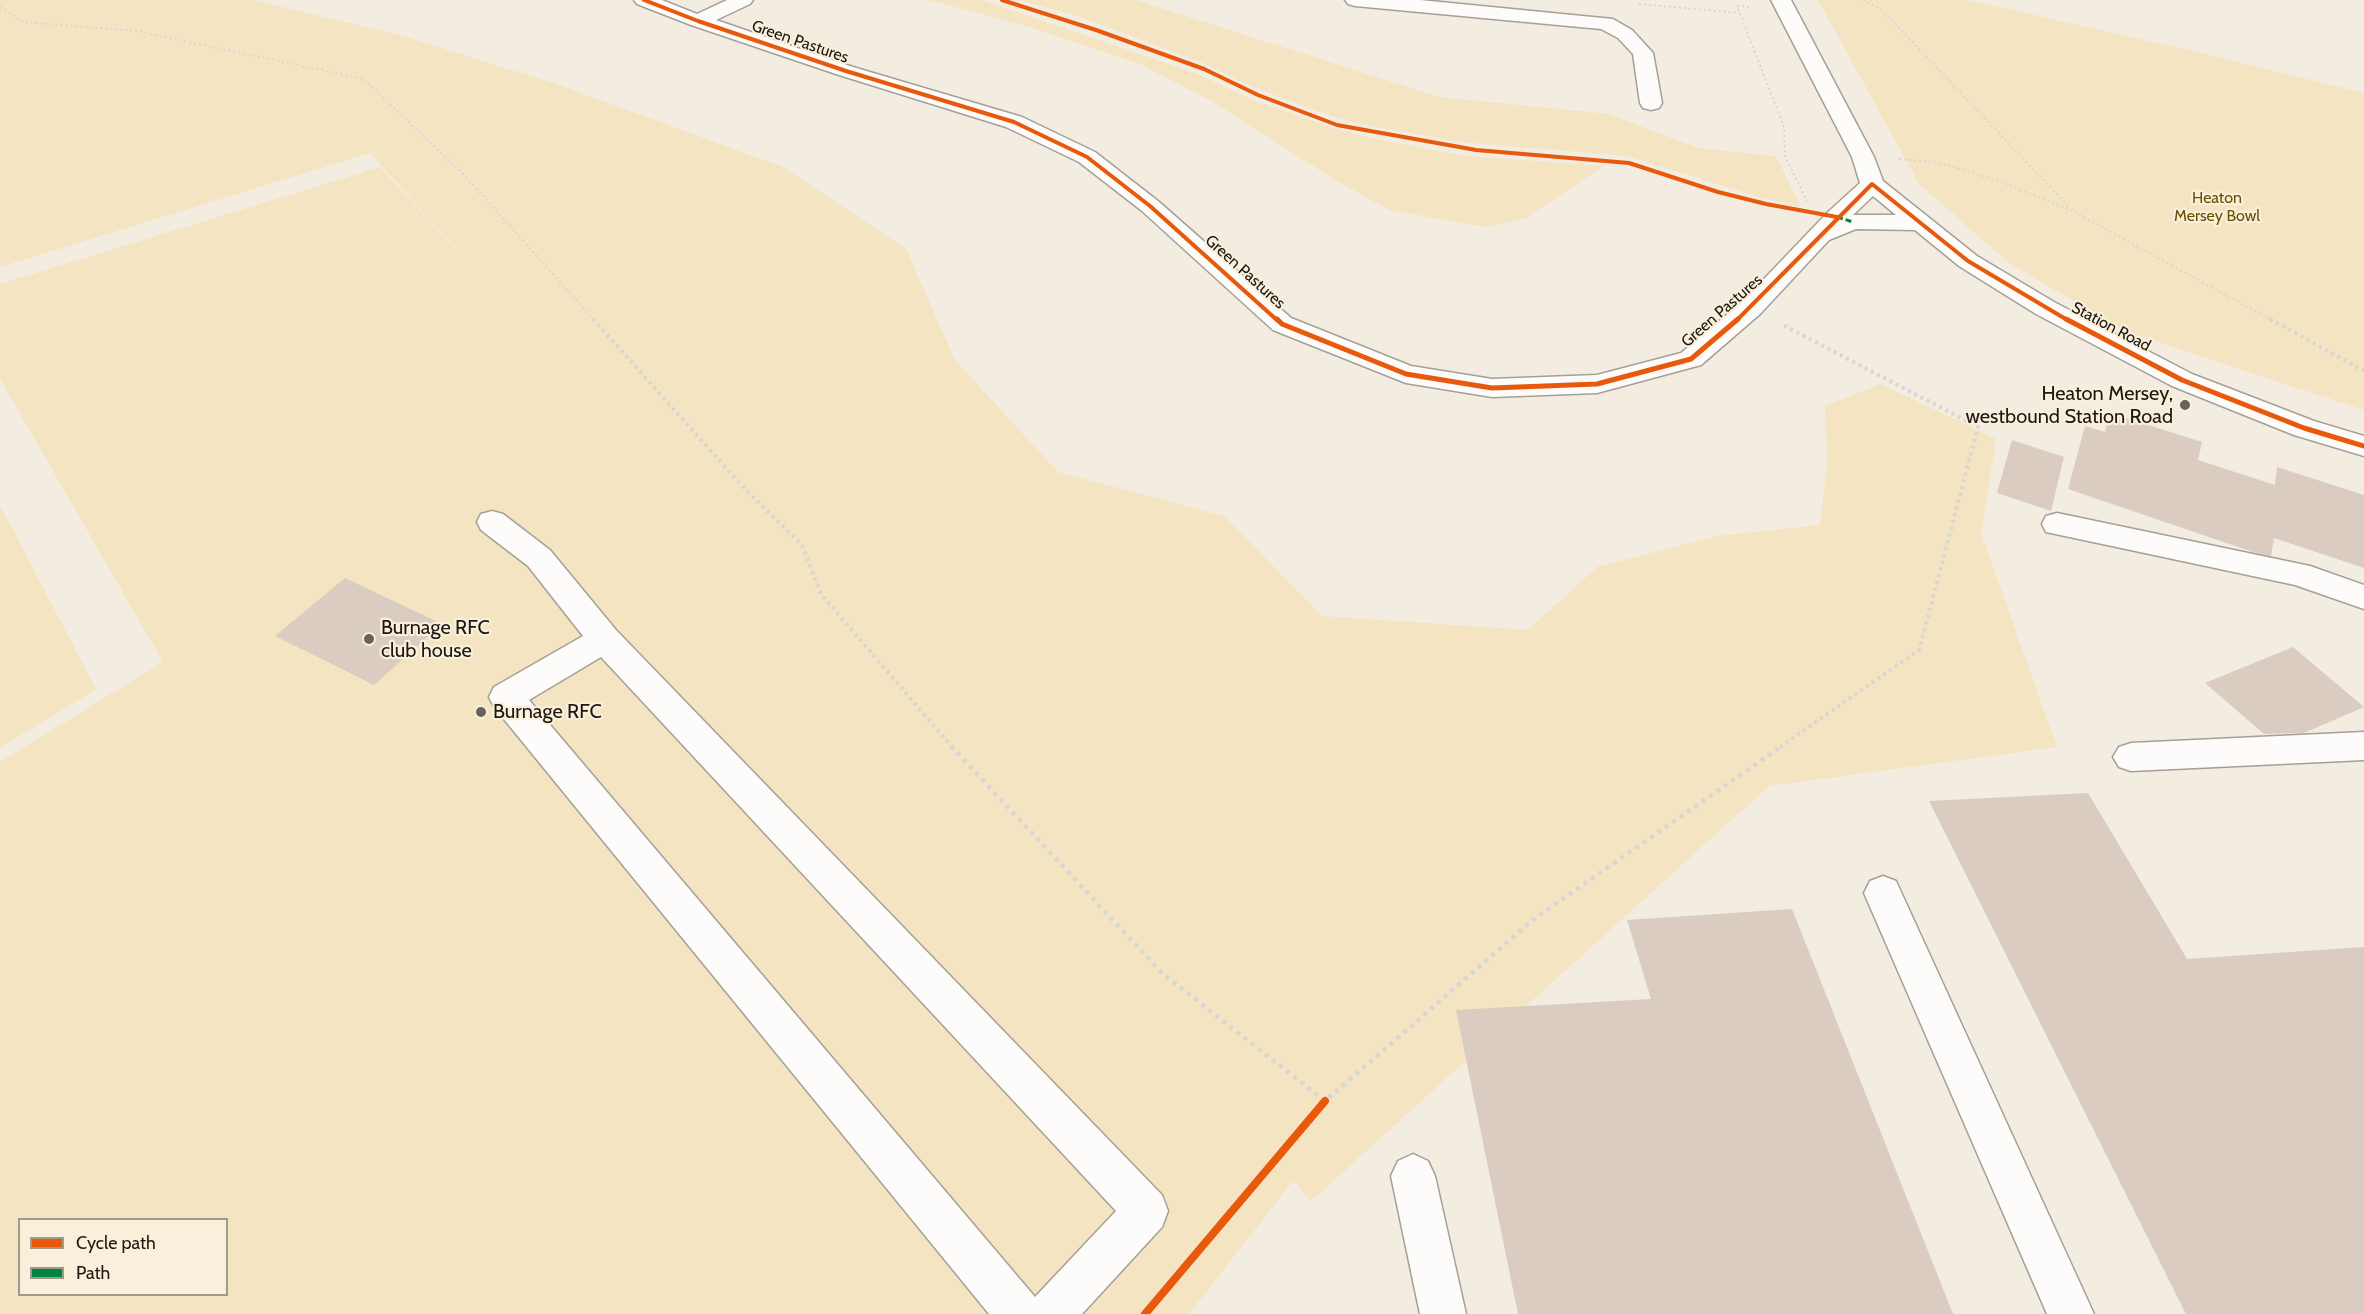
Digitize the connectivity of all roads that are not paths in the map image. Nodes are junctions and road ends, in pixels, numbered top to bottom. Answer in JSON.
{"nodes":[{"id":1,"x":644,"y":0,"type":"edge"},
{"id":2,"x":743,"y":0,"type":"edge"},
{"id":3,"x":1355,"y":0,"type":"edge"},
{"id":4,"x":1783,"y":3,"type":"edge"},
{"id":5,"x":698,"y":21,"type":"junction"},
{"id":6,"x":1651,"y":103,"type":"dead end"},
{"id":7,"x":1872,"y":184,"type":"junction"},
{"id":8,"x":1920,"y":223,"type":"junction"},
{"id":9,"x":1819,"y":236,"type":"junction"},
{"id":10,"x":2364,"y":446,"type":"edge"},
{"id":11,"x":492,"y":522,"type":"dead end"},
{"id":12,"x":2057,"y":524,"type":"dead end"},
{"id":13,"x":2364,"y":597,"type":"edge"},
{"id":14,"x":604,"y":639,"type":"junction"},
{"id":15,"x":2364,"y":746,"type":"edge"},
{"id":16,"x":2131,"y":756,"type":"dead end"},
{"id":17,"x":1883,"y":893,"type":"dead end"},
{"id":18,"x":1413,"y":1176,"type":"dead end"},
{"id":19,"x":1019,"y":1314,"type":"edge"},
{"id":20,"x":1050,"y":1314,"type":"edge"},
{"id":21,"x":1443,"y":1314,"type":"edge"},
{"id":22,"x":2071,"y":1314,"type":"edge"}],
"edges":[{"from":1,"to":5,"type":"street","name":"Green Pastures"},
{"from":2,"to":5,"type":"street"},
{"from":3,"to":6,"type":"street"},
{"from":4,"to":7,"type":"street"},
{"from":5,"to":9,"type":"street","name":"Green Pastures"},
{"from":7,"to":8,"type":"street","name":"Station Road"},
{"from":7,"to":9,"type":"street","name":"Green Pastures"},
{"from":8,"to":9,"type":"street","name":"Green Pastures"},
{"from":8,"to":10,"type":"street","name":"Station Road"},
{"from":11,"to":14,"type":"street"},
{"from":12,"to":13,"type":"street"},
{"from":14,"to":19,"type":"street"},
{"from":14,"to":20,"type":"street"},
{"from":15,"to":16,"type":"street"},
{"from":17,"to":22,"type":"street"},
{"from":18,"to":21,"type":"street"}]}
